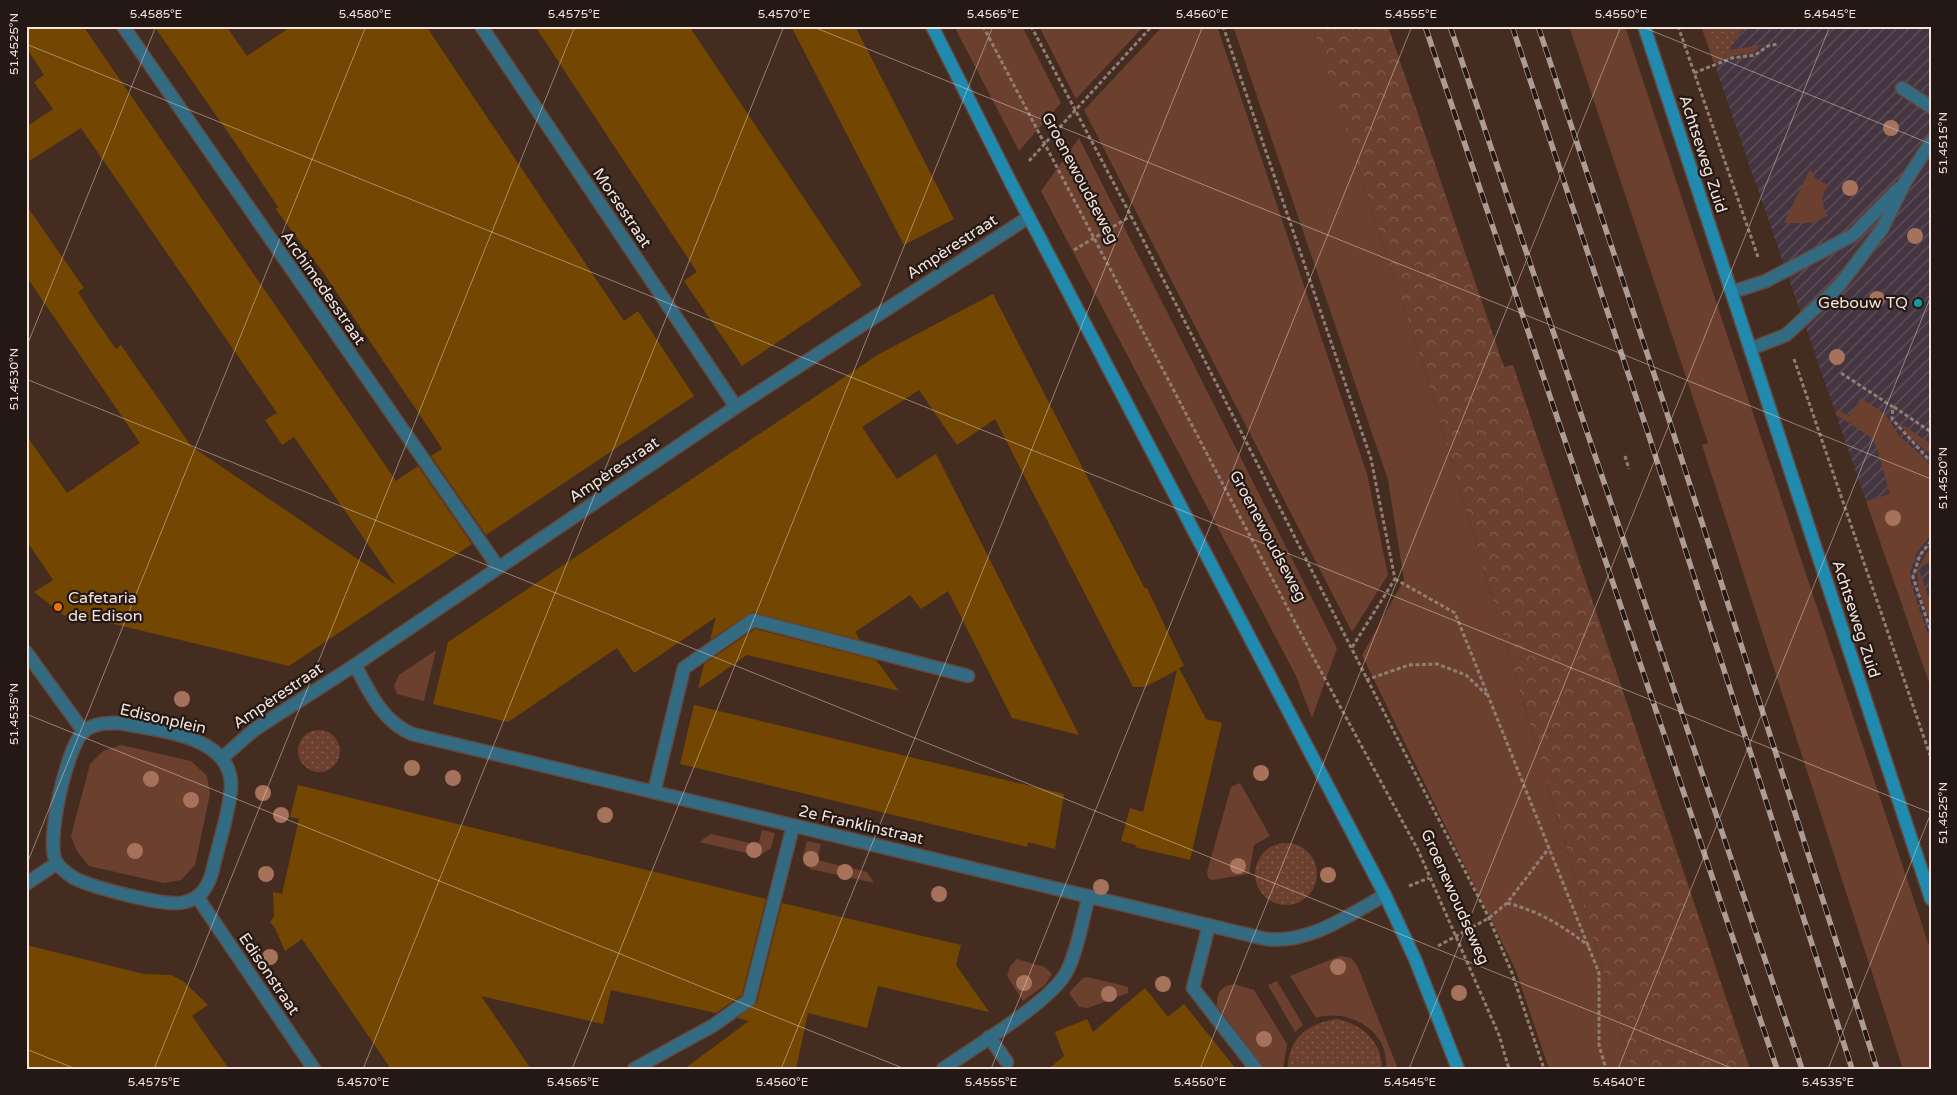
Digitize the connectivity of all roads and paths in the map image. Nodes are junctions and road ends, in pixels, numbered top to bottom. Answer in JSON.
{"nodes":[{"id":1,"x":123,"y":26,"type":"edge"},
{"id":2,"x":482,"y":26,"type":"edge"},
{"id":3,"x":932,"y":26,"type":"edge"},
{"id":4,"x":983,"y":26,"type":"edge"},
{"id":5,"x":1031,"y":26,"type":"edge"},
{"id":6,"x":1152,"y":26,"type":"edge"},
{"id":7,"x":1223,"y":26,"type":"edge"},
{"id":8,"x":1644,"y":26,"type":"edge"},
{"id":9,"x":1678,"y":26,"type":"edge"},
{"id":10,"x":1778,"y":44,"type":"dead end"},
{"id":11,"x":1694,"y":73,"type":"junction"},
{"id":12,"x":1902,"y":88,"type":"dead end"},
{"id":13,"x":1931,"y":107,"type":"edge"},
{"id":14,"x":1076,"y":110,"type":"junction"},
{"id":15,"x":1931,"y":142,"type":"edge"},
{"id":16,"x":1044,"y":144,"type":"junction"},
{"id":17,"x":1905,"y":182,"type":"junction"},
{"id":18,"x":1131,"y":216,"type":"junction"},
{"id":19,"x":1029,"y":217,"type":"junction"},
{"id":20,"x":1094,"y":239,"type":"junction"},
{"id":21,"x":1766,"y":282,"type":"junction"},
{"id":22,"x":1732,"y":292,"type":"junction"},
{"id":23,"x":1786,"y":335,"type":"junction"},
{"id":24,"x":1750,"y":349,"type":"junction"},
{"id":25,"x":1841,"y":373,"type":"dead end"},
{"id":26,"x":736,"y":407,"type":"junction"},
{"id":27,"x":1893,"y":407,"type":"junction"},
{"id":28,"x":1931,"y":432,"type":"edge"},
{"id":29,"x":1625,"y":456,"type":"dead end"},
{"id":30,"x":1931,"y":462,"type":"edge"},
{"id":31,"x":1629,"y":468,"type":"dead end"},
{"id":32,"x":1931,"y":541,"type":"edge"},
{"id":33,"x":498,"y":568,"type":"junction"},
{"id":34,"x":1394,"y":579,"type":"junction"},
{"id":35,"x":1931,"y":632,"type":"edge"},
{"id":36,"x":1350,"y":650,"type":"junction"},
{"id":37,"x":26,"y":652,"type":"edge"},
{"id":38,"x":354,"y":665,"type":"junction"},
{"id":39,"x":968,"y":676,"type":"dead end"},
{"id":40,"x":1366,"y":680,"type":"junction"},
{"id":41,"x":1489,"y":697,"type":"junction"},
{"id":42,"x":84,"y":732,"type":"junction"},
{"id":43,"x":222,"y":758,"type":"junction"},
{"id":44,"x":1931,"y":758,"type":"edge"},
{"id":45,"x":654,"y":792,"type":"junction"},
{"id":46,"x":794,"y":826,"type":"junction"},
{"id":47,"x":1550,"y":848,"type":"junction"},
{"id":48,"x":57,"y":863,"type":"junction"},
{"id":49,"x":26,"y":884,"type":"edge"},
{"id":50,"x":1386,"y":895,"type":"junction"},
{"id":51,"x":1088,"y":896,"type":"junction"},
{"id":52,"x":198,"y":898,"type":"junction"},
{"id":53,"x":1931,"y":899,"type":"edge"},
{"id":54,"x":1508,"y":903,"type":"junction"},
{"id":55,"x":1489,"y":918,"type":"junction"},
{"id":56,"x":1209,"y":925,"type":"junction"},
{"id":57,"x":1454,"y":936,"type":"junction"},
{"id":58,"x":1589,"y":946,"type":"junction"},
{"id":59,"x":989,"y":1037,"type":"junction"},
{"id":60,"x":1006,"y":1062,"type":"dead end"},
{"id":61,"x":314,"y":1069,"type":"edge"},
{"id":62,"x":634,"y":1069,"type":"edge"},
{"id":63,"x":943,"y":1069,"type":"edge"},
{"id":64,"x":1256,"y":1069,"type":"edge"},
{"id":65,"x":1458,"y":1069,"type":"edge"},
{"id":66,"x":1509,"y":1069,"type":"edge"},
{"id":67,"x":1544,"y":1069,"type":"edge"},
{"id":68,"x":1606,"y":1069,"type":"edge"}],
"edges":[{"from":1,"to":33,"type":"street","name":"Archimedesstraat"},
{"from":2,"to":26,"type":"street","name":"Morsestraat"},
{"from":3,"to":19,"type":"street"},
{"from":4,"to":16,"type":"path","name":"Groenewoudseweg"},
{"from":5,"to":14,"type":"path"},
{"from":6,"to":14,"type":"path"},
{"from":7,"to":34,"type":"path"},
{"from":8,"to":22,"type":"street","name":"Achtseweg Zuid"},
{"from":9,"to":11,"type":"path","name":"Achtseweg Zuid"},
{"from":10,"to":11,"type":"path"},
{"from":11,"to":21,"type":"path","name":"Achtseweg Zuid"},
{"from":12,"to":13,"type":"street"},
{"from":14,"to":16,"type":"path"},
{"from":14,"to":18,"type":"path"},
{"from":15,"to":17,"type":"street"},
{"from":16,"to":20,"type":"path","name":"Groenewoudseweg"},
{"from":17,"to":21,"type":"street"},
{"from":17,"to":23,"type":"street"},
{"from":18,"to":20,"type":"path"},
{"from":18,"to":36,"type":"path"},
{"from":19,"to":26,"type":"street","name":"Ampèrestraat"},
{"from":19,"to":50,"type":"street"},
{"from":20,"to":57,"type":"path","name":"Groenewoudseweg"},
{"from":21,"to":22,"type":"street"},
{"from":22,"to":24,"type":"street","name":"Achtseweg Zuid"},
{"from":23,"to":24,"type":"street"},
{"from":23,"to":44,"type":"path","name":"Achtseweg Zuid"},
{"from":24,"to":53,"type":"street","name":"Achtseweg Zuid"},
{"from":25,"to":27,"type":"path"},
{"from":26,"to":33,"type":"street","name":"Ampèrestraat"},
{"from":27,"to":28,"type":"path"},
{"from":27,"to":30,"type":"path"},
{"from":29,"to":31,"type":"path"},
{"from":32,"to":35,"type":"path"},
{"from":33,"to":38,"type":"street","name":"Ampèrestraat"},
{"from":34,"to":36,"type":"path"},
{"from":34,"to":41,"type":"path"},
{"from":36,"to":40,"type":"path"},
{"from":37,"to":42,"type":"street"},
{"from":38,"to":43,"type":"street","name":"Ampèrestraat"},
{"from":38,"to":45,"type":"street","name":"2e Franklinstraat"},
{"from":39,"to":45,"type":"street"},
{"from":40,"to":41,"type":"path"},
{"from":40,"to":55,"type":"path"},
{"from":41,"to":47,"type":"path"},
{"from":42,"to":43,"type":"street","name":"Edisonplein"},
{"from":42,"to":48,"type":"street"},
{"from":43,"to":52,"type":"street"},
{"from":45,"to":46,"type":"street","name":"2e Franklinstraat"},
{"from":46,"to":51,"type":"street","name":"2e Franklinstraat"},
{"from":46,"to":62,"type":"street"},
{"from":47,"to":54,"type":"path"},
{"from":47,"to":58,"type":"path"},
{"from":48,"to":49,"type":"street"},
{"from":48,"to":52,"type":"street"},
{"from":50,"to":56,"type":"street","name":"2e Franklinstraat"},
{"from":50,"to":65,"type":"street"},
{"from":51,"to":56,"type":"street","name":"2e Franklinstraat"},
{"from":51,"to":59,"type":"street"},
{"from":52,"to":61,"type":"street","name":"Edisonstraat"},
{"from":54,"to":55,"type":"path"},
{"from":54,"to":58,"type":"path"},
{"from":55,"to":57,"type":"path"},
{"from":55,"to":67,"type":"path"},
{"from":56,"to":64,"type":"street"},
{"from":57,"to":66,"type":"path","name":"Groenewoudseweg"},
{"from":58,"to":68,"type":"path"},
{"from":59,"to":60,"type":"street"},
{"from":59,"to":63,"type":"street"}]}
